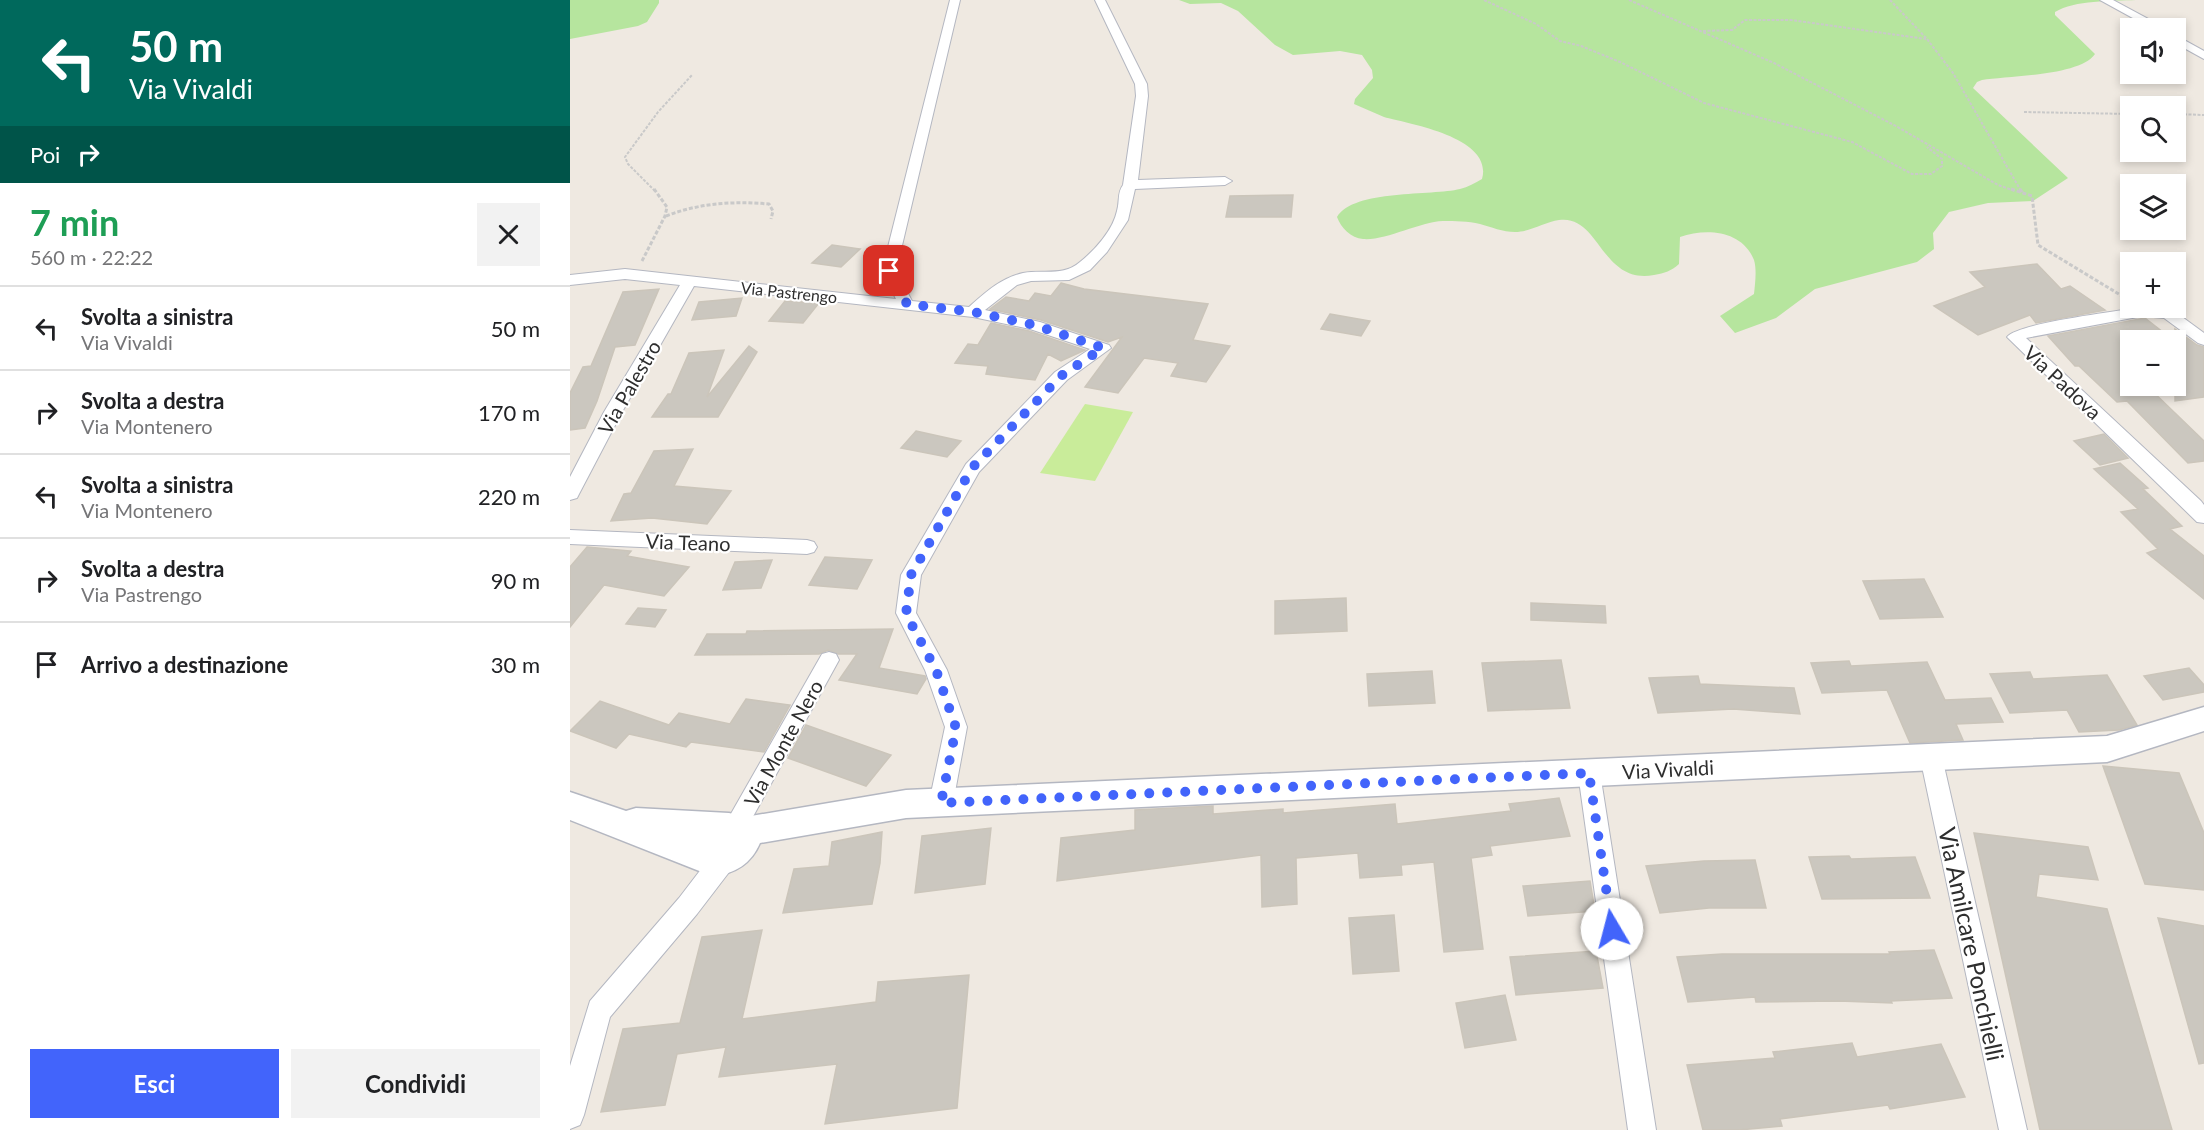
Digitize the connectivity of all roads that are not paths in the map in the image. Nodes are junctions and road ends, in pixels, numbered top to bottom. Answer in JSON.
{"nodes":[{"id":1,"x":955,"y":0,"type":"edge"},
{"id":2,"x":1100,"y":0,"type":"edge"},
{"id":3,"x":2105,"y":0,"type":"edge"},
{"id":4,"x":2140,"y":18,"type":"edge"},
{"id":5,"x":2186,"y":45,"type":"edge"},
{"id":6,"x":2204,"y":56,"type":"edge"},
{"id":7,"x":1225,"y":181,"type":"dead end"},
{"id":8,"x":1130,"y":186,"type":"junction"},
{"id":9,"x":570,"y":280,"type":"edge"},
{"id":10,"x":689,"y":282,"type":"junction"},
{"id":11,"x":907,"y":304,"type":"junction"},
{"id":12,"x":973,"y":312,"type":"junction"},
{"id":13,"x":2204,"y":340,"type":"edge"},
{"id":14,"x":570,"y":494,"type":"edge"},
{"id":15,"x":2204,"y":517,"type":"edge"},
{"id":16,"x":570,"y":537,"type":"edge"},
{"id":17,"x":807,"y":548,"type":"dead end"},
{"id":18,"x":830,"y":660,"type":"dead end"},
{"id":19,"x":2204,"y":719,"type":"edge"},
{"id":20,"x":1931,"y":757,"type":"junction"},
{"id":21,"x":1589,"y":773,"type":"junction"},
{"id":22,"x":941,"y":803,"type":"junction"},
{"id":23,"x":570,"y":806,"type":"edge"},
{"id":24,"x":724,"y":845,"type":"junction"},
{"id":25,"x":570,"y":1115,"type":"edge"},
{"id":26,"x":1642,"y":1130,"type":"edge"},
{"id":27,"x":2013,"y":1130,"type":"edge"}],
"edges":[{"from":1,"to":11,"type":"street"},
{"from":2,"to":8,"type":"street"},
{"from":3,"to":4,"type":"street"},
{"from":5,"to":6,"type":"street"},
{"from":7,"to":8,"type":"street"},
{"from":8,"to":12,"type":"street"},
{"from":9,"to":10,"type":"street","name":"Via Pastrengo"},
{"from":10,"to":11,"type":"street","name":"Via Pastrengo"},
{"from":10,"to":14,"type":"street","name":"Via Palestro"},
{"from":11,"to":12,"type":"street","name":"Via Pastrengo"},
{"from":12,"to":22,"type":"street","name":"Via Pastrengo"},
{"from":13,"to":15,"type":"street","name":"Via Padova"},
{"from":16,"to":17,"type":"street","name":"Via Teano"},
{"from":18,"to":24,"type":"street","name":"Via Monte Nero"},
{"from":19,"to":20,"type":"street","name":"Via Vivaldi"},
{"from":20,"to":21,"type":"street","name":"Via Vivaldi"},
{"from":20,"to":27,"type":"street","name":"Via Amilcare Ponchielli"},
{"from":21,"to":22,"type":"street","name":"Via Vivaldi"},
{"from":21,"to":26,"type":"street"},
{"from":22,"to":24,"type":"street","name":"Via Vivaldi"},
{"from":23,"to":24,"type":"street"},
{"from":24,"to":25,"type":"street","name":"Via Monte Nero"}]}
